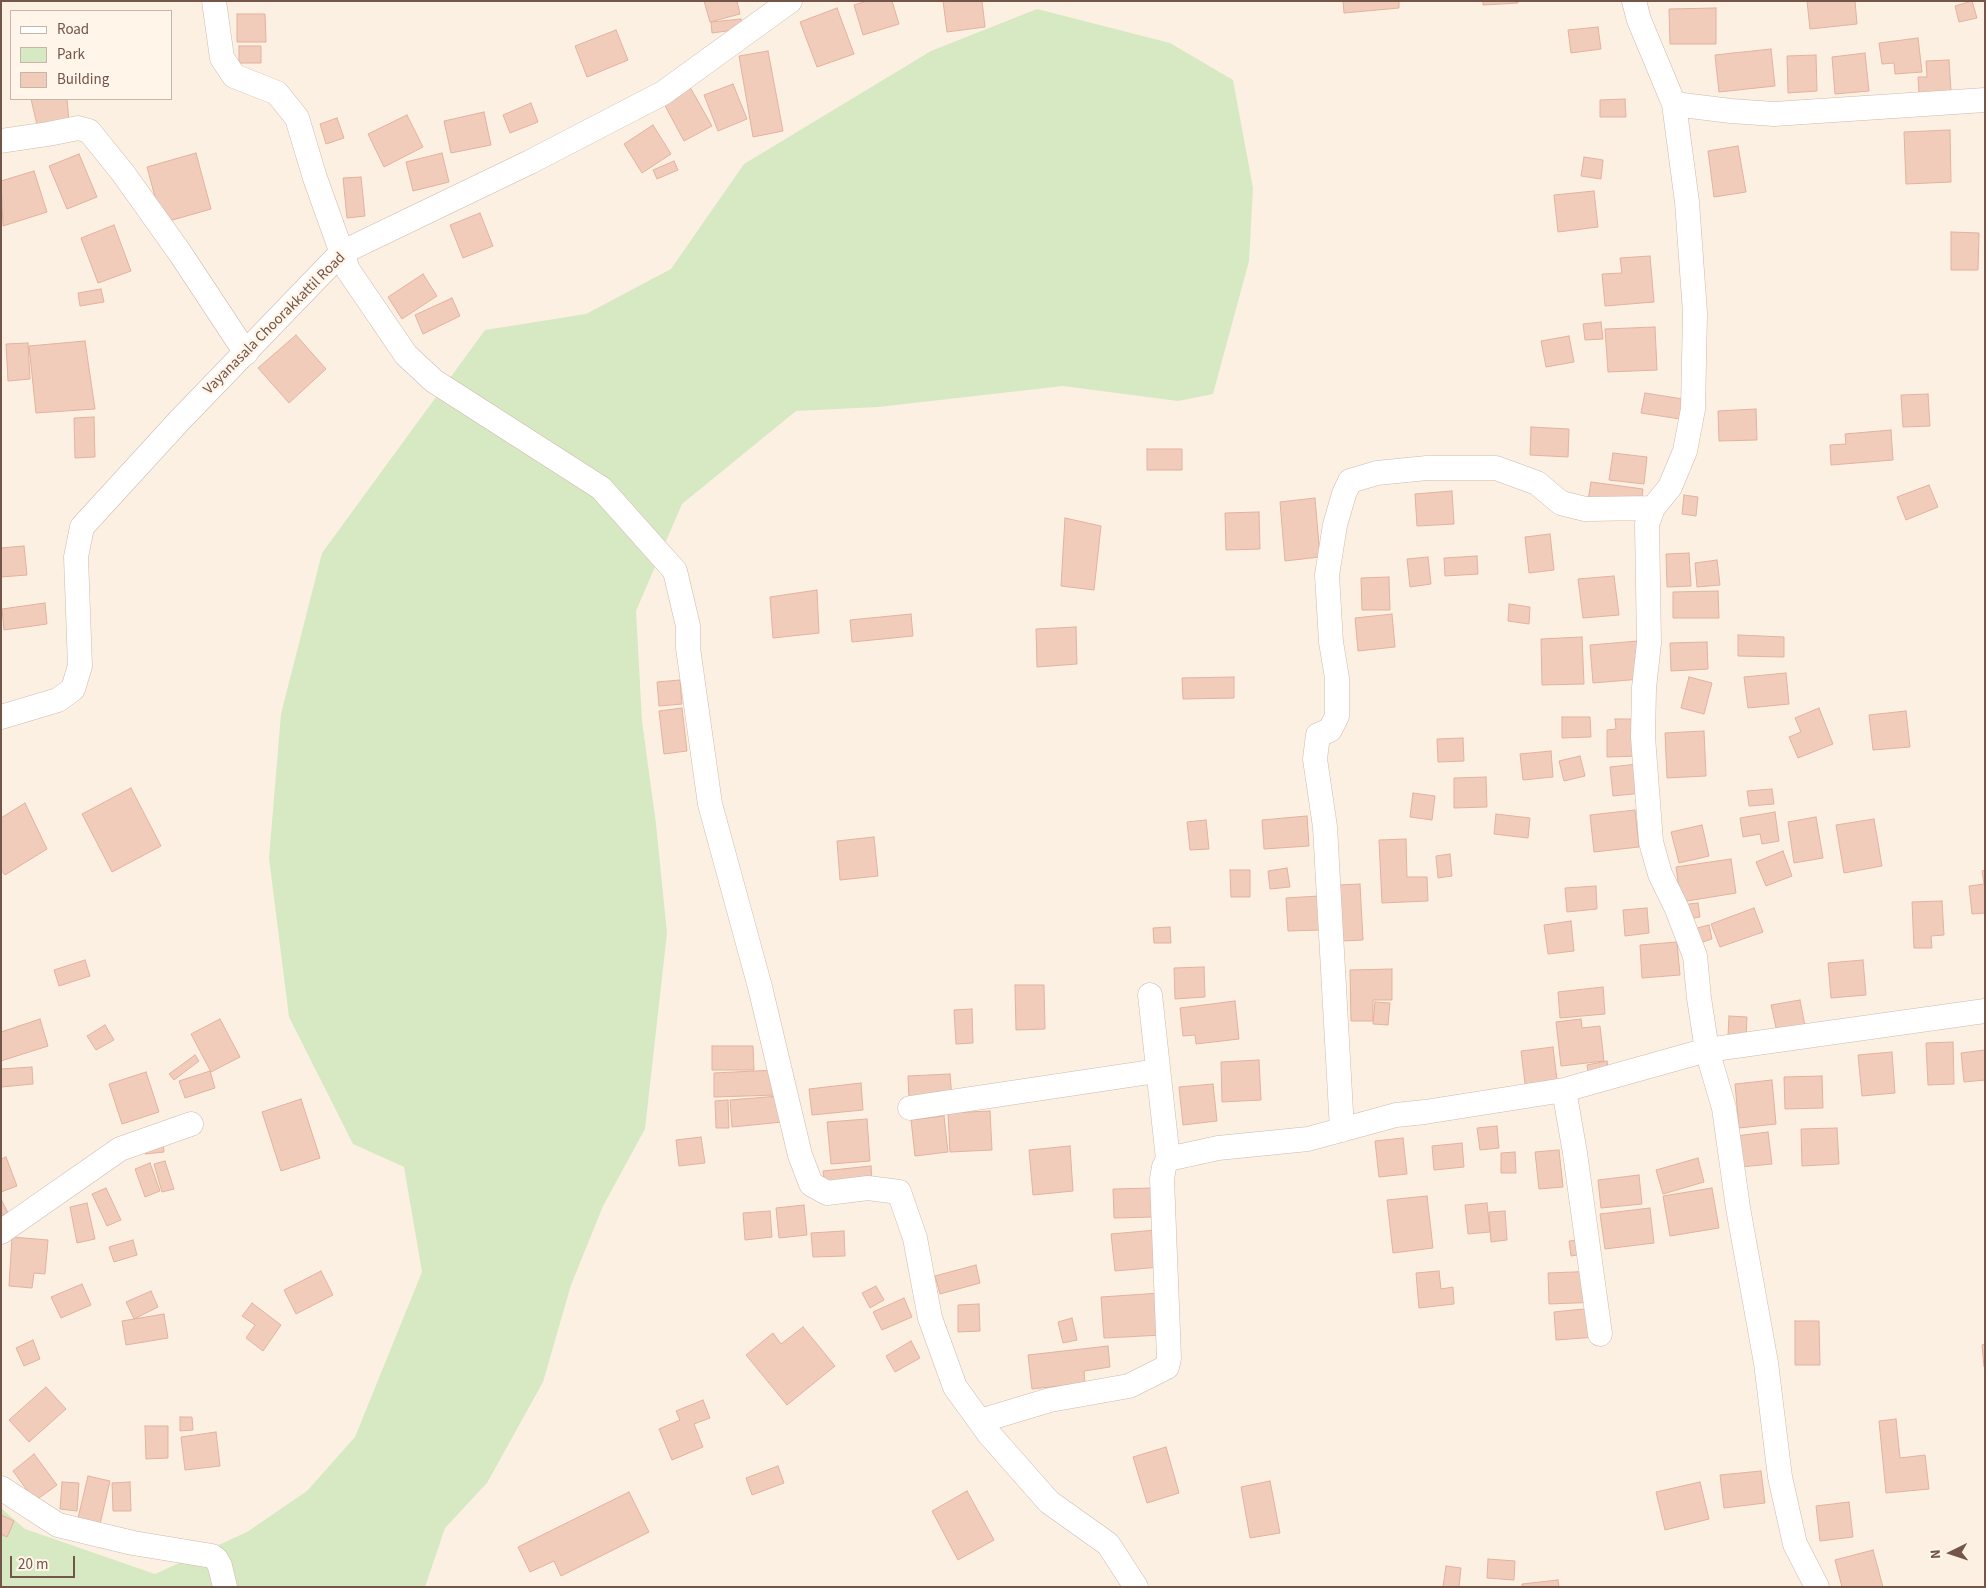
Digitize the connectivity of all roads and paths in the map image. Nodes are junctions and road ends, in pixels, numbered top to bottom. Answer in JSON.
{"nodes":[{"id":1,"x":214,"y":1,"type":"edge"},
{"id":2,"x":790,"y":1,"type":"edge"},
{"id":3,"x":1634,"y":1,"type":"edge"},
{"id":4,"x":1985,"y":100,"type":"edge"},
{"id":5,"x":1674,"y":104,"type":"junction"},
{"id":6,"x":1,"y":141,"type":"edge"},
{"id":7,"x":341,"y":253,"type":"junction"},
{"id":8,"x":246,"y":353,"type":"junction"},
{"id":9,"x":1653,"y":508,"type":"junction"},
{"id":10,"x":1,"y":717,"type":"edge"},
{"id":11,"x":1150,"y":995,"type":"dead end"},
{"id":12,"x":1985,"y":1011,"type":"edge"},
{"id":13,"x":1707,"y":1050,"type":"junction"},
{"id":14,"x":1157,"y":1071,"type":"junction"},
{"id":15,"x":1564,"y":1090,"type":"junction"},
{"id":16,"x":910,"y":1108,"type":"dead end"},
{"id":17,"x":191,"y":1124,"type":"dead end"},
{"id":18,"x":1342,"y":1130,"type":"junction"},
{"id":19,"x":1168,"y":1159,"type":"junction"},
{"id":20,"x":1,"y":1232,"type":"edge"},
{"id":21,"x":1600,"y":1334,"type":"dead end"},
{"id":22,"x":980,"y":1421,"type":"junction"},
{"id":23,"x":1,"y":1488,"type":"edge"},
{"id":24,"x":225,"y":1587,"type":"edge"},
{"id":25,"x":1136,"y":1587,"type":"edge"},
{"id":26,"x":1817,"y":1587,"type":"edge"}],
"edges":[{"from":1,"to":7,"type":"street"},
{"from":2,"to":7,"type":"street","name":"Vayanasala Choorakkattil Road"},
{"from":3,"to":5,"type":"street"},
{"from":4,"to":5,"type":"street"},
{"from":5,"to":9,"type":"street"},
{"from":6,"to":8,"type":"street"},
{"from":7,"to":8,"type":"street","name":"Vayanasala Choorakkattil Road"},
{"from":7,"to":22,"type":"street"},
{"from":8,"to":10,"type":"street","name":"Vayanasala Choorakkattil Road"},
{"from":9,"to":13,"type":"street"},
{"from":9,"to":18,"type":"street"},
{"from":11,"to":14,"type":"street"},
{"from":12,"to":13,"type":"street"},
{"from":13,"to":15,"type":"street"},
{"from":13,"to":26,"type":"street"},
{"from":14,"to":16,"type":"street"},
{"from":14,"to":19,"type":"street"},
{"from":15,"to":18,"type":"street"},
{"from":15,"to":21,"type":"street"},
{"from":17,"to":20,"type":"street"},
{"from":18,"to":19,"type":"street"},
{"from":19,"to":22,"type":"street"},
{"from":22,"to":25,"type":"street"},
{"from":23,"to":24,"type":"street"}]}
